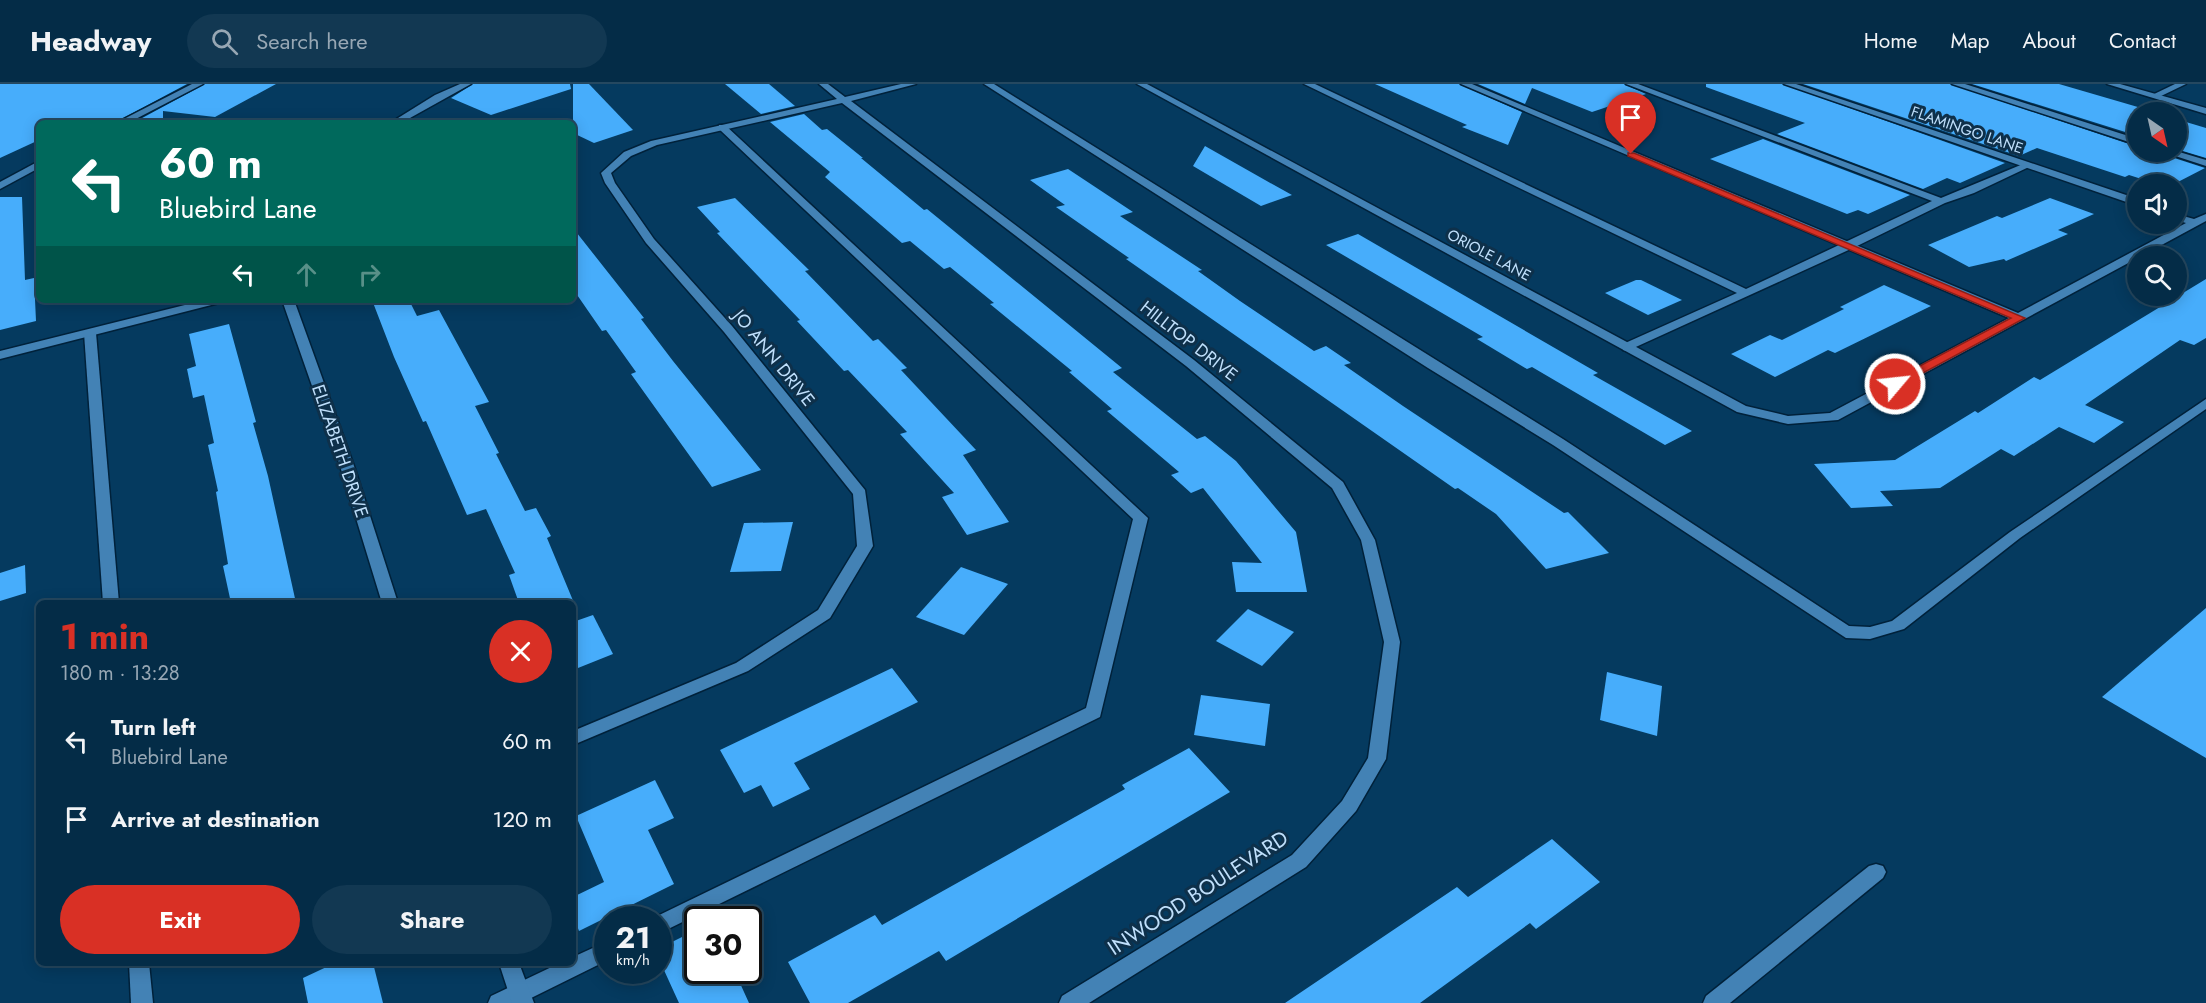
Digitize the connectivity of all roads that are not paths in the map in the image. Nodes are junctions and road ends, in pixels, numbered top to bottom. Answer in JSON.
{"nodes":[{"id":1,"x":199,"y":84,"type":"edge"},
{"id":2,"x":466,"y":84,"type":"edge"},
{"id":3,"x":823,"y":84,"type":"edge"},
{"id":4,"x":912,"y":84,"type":"edge"},
{"id":5,"x":988,"y":84,"type":"edge"},
{"id":6,"x":1141,"y":84,"type":"edge"},
{"id":7,"x":1308,"y":84,"type":"edge"},
{"id":8,"x":1465,"y":84,"type":"edge"},
{"id":9,"x":1630,"y":84,"type":"edge"},
{"id":10,"x":1788,"y":84,"type":"edge"},
{"id":11,"x":1956,"y":84,"type":"edge"},
{"id":12,"x":2110,"y":84,"type":"edge"},
{"id":13,"x":2182,"y":84,"type":"edge"},
{"id":14,"x":2154,"y":96,"type":"junction"},
{"id":15,"x":844,"y":100,"type":"junction"},
{"id":16,"x":2206,"y":111,"type":"edge"},
{"id":17,"x":127,"y":120,"type":"edge"},
{"id":18,"x":400,"y":120,"type":"edge"},
{"id":19,"x":722,"y":128,"type":"junction"},
{"id":20,"x":2127,"y":138,"type":"edge"},
{"id":21,"x":2187,"y":158,"type":"edge"},
{"id":22,"x":2206,"y":164,"type":"edge"},
{"id":23,"x":36,"y":166,"type":"edge"},
{"id":24,"x":2026,"y":166,"type":"junction"},
{"id":25,"x":0,"y":186,"type":"edge"},
{"id":26,"x":2127,"y":199,"type":"edge"},
{"id":27,"x":1941,"y":201,"type":"junction"},
{"id":28,"x":2201,"y":220,"type":"edge"},
{"id":29,"x":1849,"y":246,"type":"junction"},
{"id":30,"x":1746,"y":293,"type":"junction"},
{"id":31,"x":207,"y":303,"type":"edge"},
{"id":32,"x":289,"y":303,"type":"edge"},
{"id":33,"x":2019,"y":318,"type":"junction"},
{"id":34,"x":90,"y":333,"type":"junction"},
{"id":35,"x":1627,"y":347,"type":"junction"},
{"id":36,"x":0,"y":356,"type":"edge"},
{"id":37,"x":2206,"y":403,"type":"edge"},
{"id":38,"x":111,"y":600,"type":"edge"},
{"id":39,"x":389,"y":600,"type":"edge"},
{"id":40,"x":1383,"y":715,"type":"joint"},
{"id":41,"x":576,"y":737,"type":"edge"},
{"id":42,"x":1876,"y":872,"type":"dead end"},
{"id":43,"x":672,"y":918,"type":"edge"},
{"id":44,"x":594,"y":958,"type":"edge"},
{"id":45,"x":139,"y":966,"type":"edge"},
{"id":46,"x":510,"y":966,"type":"edge"},
{"id":47,"x":521,"y":998,"type":"edge"},
{"id":48,"x":142,"y":1003,"type":"edge"},
{"id":49,"x":499,"y":1003,"type":"edge"},
{"id":50,"x":1070,"y":1003,"type":"edge"},
{"id":51,"x":1714,"y":1003,"type":"edge"}],
"edges":[{"from":1,"to":17,"type":"street"},
{"from":2,"to":18,"type":"street"},
{"from":3,"to":15,"type":"street","name":"HILLTOP DRIVE"},
{"from":4,"to":15,"type":"street","name":"JO ANN DRIVE"},
{"from":5,"to":37,"type":"street"},
{"from":6,"to":35,"type":"street","name":"ORIOLE LANE"},
{"from":7,"to":30,"type":"street"},
{"from":8,"to":29,"type":"street"},
{"from":9,"to":27,"type":"street"},
{"from":10,"to":24,"type":"street","name":"FLAMINGO LANE"},
{"from":11,"to":20,"type":"street"},
{"from":12,"to":14,"type":"street"},
{"from":13,"to":14,"type":"street"},
{"from":14,"to":16,"type":"street"},
{"from":15,"to":19,"type":"street","name":"JO ANN DRIVE"},
{"from":15,"to":40,"type":"street","name":"HILLTOP DRIVE"},
{"from":19,"to":41,"type":"street","name":"JO ANN DRIVE"},
{"from":19,"to":43,"type":"street"},
{"from":21,"to":22,"type":"street"},
{"from":23,"to":25,"type":"street"},
{"from":24,"to":26,"type":"street","name":"FLAMINGO LANE"},
{"from":24,"to":27,"type":"street"},
{"from":27,"to":29,"type":"street"},
{"from":28,"to":33,"type":"street"},
{"from":29,"to":30,"type":"street"},
{"from":29,"to":33,"type":"street"},
{"from":30,"to":35,"type":"street"},
{"from":31,"to":34,"type":"street"},
{"from":32,"to":39,"type":"street","name":"ELIZABETH DRIVE"},
{"from":33,"to":35,"type":"street","name":"ORIOLE LANE"},
{"from":34,"to":36,"type":"street"},
{"from":34,"to":38,"type":"street"},
{"from":40,"to":50,"type":"street","name":"INWOOD BOULEVARD"},
{"from":42,"to":51,"type":"street"},
{"from":44,"to":47,"type":"street"},
{"from":45,"to":48,"type":"street"},
{"from":46,"to":47,"type":"street"},
{"from":47,"to":49,"type":"street"}]}
